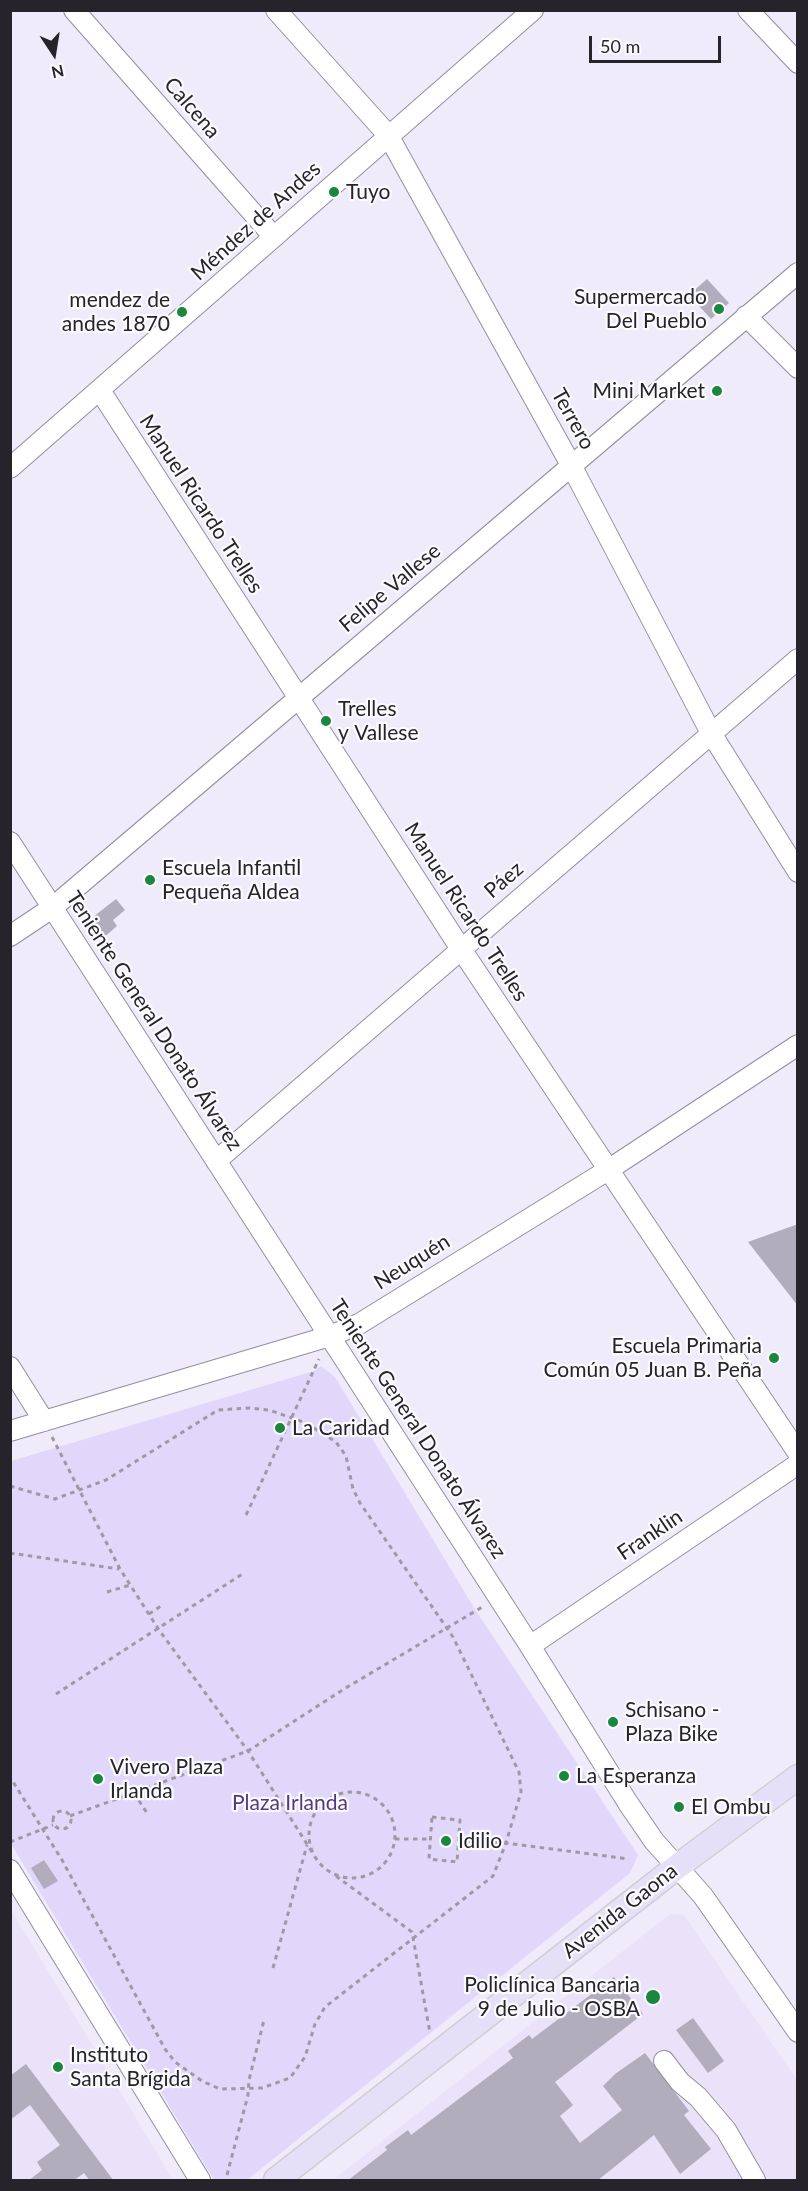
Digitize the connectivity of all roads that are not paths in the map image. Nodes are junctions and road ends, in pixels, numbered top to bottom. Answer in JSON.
{"nodes":[{"id":1,"x":74,"y":10,"type":"edge"},
{"id":2,"x":276,"y":10,"type":"edge"},
{"id":3,"x":533,"y":10,"type":"edge"},
{"id":4,"x":748,"y":10,"type":"edge"},
{"id":5,"x":798,"y":63,"type":"edge"},
{"id":6,"x":388,"y":135,"type":"junction"},
{"id":7,"x":274,"y":237,"type":"junction"},
{"id":8,"x":798,"y":273,"type":"edge"},
{"id":9,"x":746,"y":316,"type":"junction"},
{"id":10,"x":798,"y":368,"type":"edge"},
{"id":11,"x":100,"y":392,"type":"junction"},
{"id":12,"x":571,"y":465,"type":"junction"},
{"id":13,"x":10,"y":468,"type":"edge"},
{"id":14,"x":798,"y":659,"type":"edge"},
{"id":15,"x":297,"y":698,"type":"junction"},
{"id":16,"x":711,"y":733,"type":"junction"},
{"id":17,"x":10,"y":842,"type":"edge"},
{"id":18,"x":798,"y":872,"type":"edge"},
{"id":19,"x":52,"y":908,"type":"junction"},
{"id":20,"x":10,"y":936,"type":"edge"},
{"id":21,"x":461,"y":949,"type":"junction"},
{"id":22,"x":798,"y":1045,"type":"edge"},
{"id":23,"x":216,"y":1161,"type":"junction"},
{"id":24,"x":608,"y":1170,"type":"junction"},
{"id":25,"x":330,"y":1336,"type":"junction"},
{"id":26,"x":10,"y":1367,"type":"edge"},
{"id":27,"x":44,"y":1421,"type":"junction"},
{"id":28,"x":10,"y":1431,"type":"edge"},
{"id":29,"x":798,"y":1453,"type":"edge"},
{"id":30,"x":798,"y":1464,"type":"edge"},
{"id":31,"x":530,"y":1646,"type":"junction"},
{"id":32,"x":798,"y":1778,"type":"edge"},
{"id":33,"x":678,"y":1866,"type":"junction"},
{"id":34,"x":10,"y":1870,"type":"edge"},
{"id":35,"x":798,"y":2032,"type":"edge"},
{"id":36,"x":664,"y":2061,"type":"dead end"},
{"id":37,"x":200,"y":2181,"type":"edge"},
{"id":38,"x":276,"y":2181,"type":"edge"},
{"id":39,"x":755,"y":2181,"type":"edge"}],
"edges":[{"from":1,"to":7,"type":"street","name":"Calcena"},
{"from":2,"to":6,"type":"street","name":"Terrero"},
{"from":3,"to":6,"type":"street","name":"Méndez de Andes"},
{"from":4,"to":5,"type":"street"},
{"from":6,"to":7,"type":"street","name":"Méndez de Andes"},
{"from":6,"to":12,"type":"street","name":"Terrero"},
{"from":7,"to":11,"type":"street","name":"Méndez de Andes"},
{"from":8,"to":9,"type":"street","name":"Felipe Vallese"},
{"from":9,"to":10,"type":"street"},
{"from":9,"to":12,"type":"street","name":"Felipe Vallese"},
{"from":11,"to":13,"type":"street","name":"Méndez de Andes"},
{"from":11,"to":15,"type":"street","name":"Manuel Ricardo Trelles"},
{"from":12,"to":15,"type":"street","name":"Felipe Vallese"},
{"from":12,"to":16,"type":"street","name":"Terrero"},
{"from":14,"to":16,"type":"street","name":"Páez"},
{"from":15,"to":19,"type":"street","name":"Felipe Vallese"},
{"from":15,"to":21,"type":"street","name":"Manuel Ricardo Trelles"},
{"from":16,"to":18,"type":"street","name":"Terrero"},
{"from":16,"to":21,"type":"street","name":"Páez"},
{"from":17,"to":19,"type":"street","name":"Teniente General Donato Álvarez"},
{"from":19,"to":20,"type":"street","name":"Felipe Vallese"},
{"from":19,"to":23,"type":"street","name":"Teniente General Donato Álvarez"},
{"from":21,"to":23,"type":"street","name":"Páez"},
{"from":21,"to":24,"type":"street","name":"Manuel Ricardo Trelles"},
{"from":22,"to":24,"type":"street","name":"Neuquén"},
{"from":23,"to":25,"type":"street","name":"Teniente General Donato Álvarez"},
{"from":24,"to":25,"type":"street","name":"Neuquén"},
{"from":24,"to":29,"type":"street","name":"Manuel Ricardo Trelles"},
{"from":25,"to":27,"type":"street","name":"Neuquén"},
{"from":25,"to":31,"type":"street","name":"Teniente General Donato Álvarez"},
{"from":26,"to":27,"type":"street"},
{"from":27,"to":28,"type":"street","name":"Neuquén"},
{"from":30,"to":31,"type":"street","name":"Franklin"},
{"from":31,"to":33,"type":"street","name":"Teniente General Donato Álvarez"},
{"from":32,"to":33,"type":"main road","name":"Avenida Gaona"},
{"from":33,"to":35,"type":"street","name":"Teniente General Donato Álvarez"},
{"from":33,"to":38,"type":"main road","name":"Avenida Gaona"},
{"from":34,"to":37,"type":"street"},
{"from":36,"to":39,"type":"street"}]}
